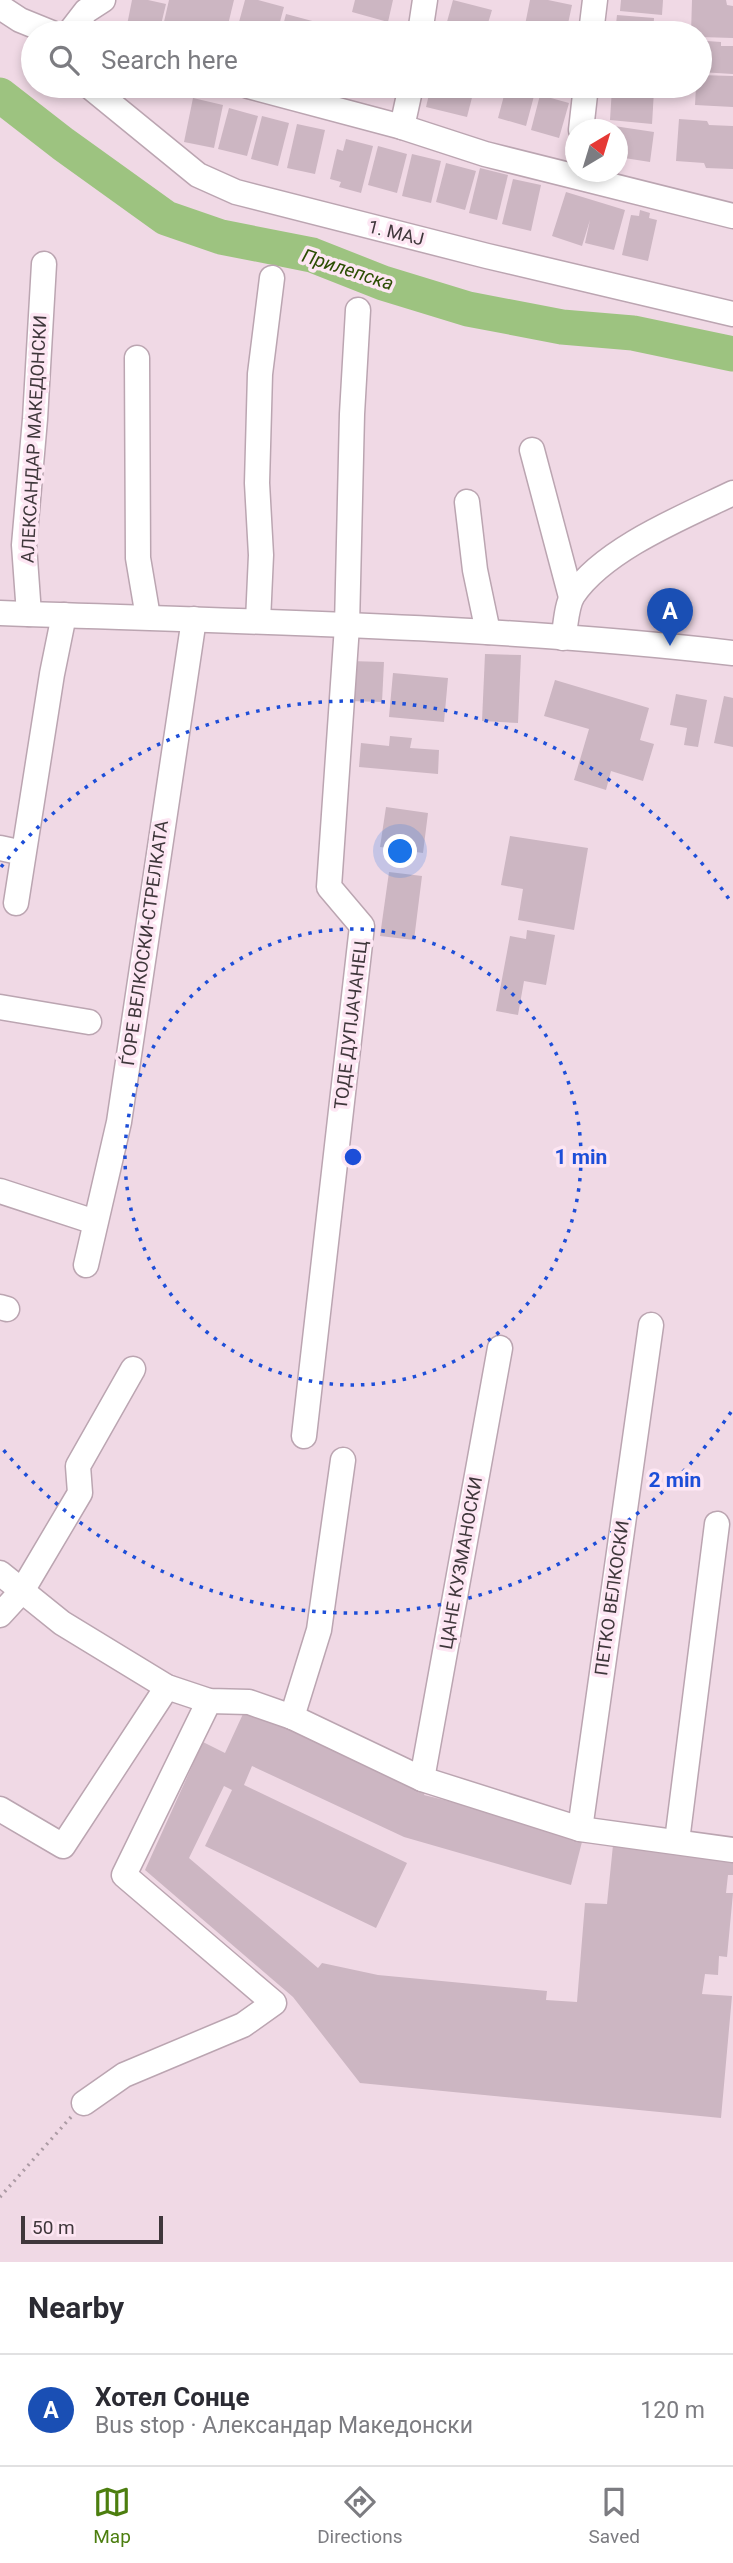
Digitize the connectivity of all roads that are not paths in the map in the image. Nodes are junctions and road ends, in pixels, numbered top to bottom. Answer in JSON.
{"nodes":[{"id":1,"x":103,"y":0,"type":"edge"},
{"id":2,"x":425,"y":0,"type":"edge"},
{"id":3,"x":595,"y":0,"type":"edge"},
{"id":4,"x":0,"y":7,"type":"edge"},
{"id":5,"x":22,"y":21,"type":"edge"},
{"id":6,"x":78,"y":21,"type":"edge"},
{"id":7,"x":422,"y":21,"type":"edge"},
{"id":8,"x":593,"y":21,"type":"edge"},
{"id":9,"x":104,"y":98,"type":"edge"},
{"id":10,"x":293,"y":98,"type":"edge"},
{"id":11,"x":408,"y":98,"type":"edge"},
{"id":12,"x":585,"y":98,"type":"edge"},
{"id":13,"x":582,"y":119,"type":"edge"},
{"id":14,"x":402,"y":127,"type":"junction"},
{"id":15,"x":565,"y":171,"type":"edge"},
{"id":16,"x":608,"y":182,"type":"edge"},
{"id":17,"x":733,"y":216,"type":"edge"},
{"id":18,"x":44,"y":264,"type":"dead end"},
{"id":19,"x":272,"y":278,"type":"dead end"},
{"id":20,"x":358,"y":310,"type":"dead end"},
{"id":21,"x":733,"y":314,"type":"edge"},
{"id":22,"x":137,"y":358,"type":"dead end"},
{"id":23,"x":532,"y":450,"type":"dead end"},
{"id":24,"x":733,"y":493,"type":"edge"},
{"id":25,"x":467,"y":502,"type":"dead end"},
{"id":26,"x":571,"y":597,"type":"junction"},
{"id":27,"x":0,"y":613,"type":"edge"},
{"id":28,"x":29,"y":614,"type":"junction"},
{"id":29,"x":64,"y":615,"type":"junction"},
{"id":30,"x":148,"y":617,"type":"junction"},
{"id":31,"x":194,"y":619,"type":"junction"},
{"id":32,"x":258,"y":621,"type":"junction"},
{"id":33,"x":347,"y":626,"type":"junction"},
{"id":34,"x":488,"y":632,"type":"junction"},
{"id":35,"x":564,"y":638,"type":"junction"},
{"id":36,"x":733,"y":653,"type":"edge"},
{"id":37,"x":12,"y":850,"type":"edge"},
{"id":38,"x":16,"y":903,"type":"dead end"},
{"id":39,"x":0,"y":1007,"type":"edge"},
{"id":40,"x":89,"y":1022,"type":"dead end"},
{"id":41,"x":0,"y":1191,"type":"edge"},
{"id":42,"x":95,"y":1222,"type":"junction"},
{"id":43,"x":86,"y":1265,"type":"dead end"},
{"id":44,"x":651,"y":1325,"type":"dead end"},
{"id":45,"x":500,"y":1348,"type":"dead end"},
{"id":46,"x":134,"y":1369,"type":"dead end"},
{"id":47,"x":304,"y":1436,"type":"dead end"},
{"id":48,"x":343,"y":1460,"type":"dead end"},
{"id":49,"x":717,"y":1524,"type":"dead end"},
{"id":50,"x":0,"y":1573,"type":"edge"},
{"id":51,"x":22,"y":1591,"type":"junction"},
{"id":52,"x":0,"y":1615,"type":"edge"},
{"id":53,"x":167,"y":1687,"type":"junction"},
{"id":54,"x":209,"y":1701,"type":"junction"},
{"id":55,"x":292,"y":1717,"type":"junction"},
{"id":56,"x":422,"y":1779,"type":"junction"},
{"id":57,"x":0,"y":1809,"type":"edge"},
{"id":58,"x":580,"y":1829,"type":"junction"},
{"id":59,"x":677,"y":1841,"type":"junction"},
{"id":60,"x":733,"y":1850,"type":"edge"},
{"id":61,"x":84,"y":2103,"type":"road end"}],
"edges":[{"from":1,"to":6,"type":"street"},
{"from":2,"to":7,"type":"street"},
{"from":3,"to":8,"type":"street"},
{"from":4,"to":5,"type":"street"},
{"from":9,"to":21,"type":"street","name":"1. МАЈ"},
{"from":10,"to":14,"type":"street"},
{"from":11,"to":14,"type":"street"},
{"from":12,"to":13,"type":"street"},
{"from":14,"to":15,"type":"street"},
{"from":16,"to":17,"type":"street"},
{"from":18,"to":28,"type":"street","name":"АЛЕКСАНДАР МАКЕДОНСКИ"},
{"from":19,"to":32,"type":"street"},
{"from":20,"to":33,"type":"street"},
{"from":22,"to":30,"type":"street"},
{"from":23,"to":26,"type":"street"},
{"from":24,"to":26,"type":"street"},
{"from":25,"to":34,"type":"street"},
{"from":26,"to":35,"type":"street"},
{"from":27,"to":28,"type":"street"},
{"from":28,"to":29,"type":"street"},
{"from":29,"to":30,"type":"street"},
{"from":29,"to":37,"type":"street"},
{"from":30,"to":31,"type":"street"},
{"from":31,"to":32,"type":"street"},
{"from":31,"to":42,"type":"street","name":"ЃОРЕ ВЕЛКОСКИ-СТРЕЛКАТА"},
{"from":32,"to":33,"type":"street"},
{"from":33,"to":34,"type":"street"},
{"from":33,"to":47,"type":"street","name":"ТОДЕ ДУПЈАЧАНЕЦ"},
{"from":34,"to":35,"type":"street"},
{"from":35,"to":36,"type":"street"},
{"from":37,"to":38,"type":"street"},
{"from":39,"to":40,"type":"street"},
{"from":41,"to":42,"type":"street"},
{"from":42,"to":43,"type":"street","name":"ЃОРЕ ВЕЛКОСКИ-СТРЕЛКАТА"},
{"from":44,"to":58,"type":"street","name":"ПЕТКО ВЕЛКОСКИ"},
{"from":45,"to":56,"type":"street","name":"ЦАНЕ КУЗМАНОСКИ"},
{"from":46,"to":51,"type":"street"},
{"from":48,"to":55,"type":"street"},
{"from":49,"to":59,"type":"street"},
{"from":50,"to":51,"type":"street"},
{"from":51,"to":52,"type":"street"},
{"from":51,"to":53,"type":"street"},
{"from":53,"to":54,"type":"street"},
{"from":53,"to":57,"type":"street"},
{"from":54,"to":55,"type":"street"},
{"from":54,"to":61,"type":"street"},
{"from":55,"to":56,"type":"street"},
{"from":56,"to":58,"type":"street"},
{"from":58,"to":59,"type":"street"},
{"from":59,"to":60,"type":"street"}]}
